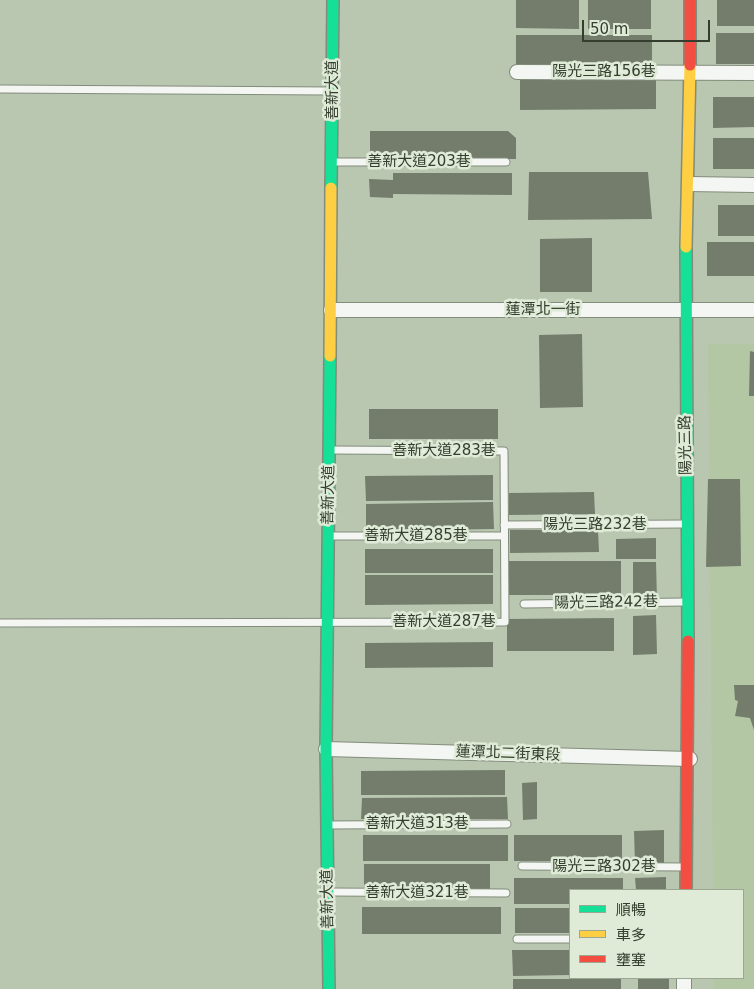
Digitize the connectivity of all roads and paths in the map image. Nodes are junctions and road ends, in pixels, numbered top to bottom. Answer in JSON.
{"nodes":[{"id":1,"x":333,"y":0,"type":"edge"},
{"id":2,"x":690,"y":0,"type":"edge"},
{"id":3,"x":517,"y":72,"type":"dead end"},
{"id":4,"x":692,"y":73,"type":"junction"},
{"id":5,"x":754,"y":74,"type":"edge"},
{"id":6,"x":0,"y":90,"type":"edge"},
{"id":7,"x":333,"y":92,"type":"junction"},
{"id":8,"x":332,"y":162,"type":"junction"},
{"id":9,"x":506,"y":162,"type":"dead end"},
{"id":10,"x":689,"y":184,"type":"junction"},
{"id":11,"x":754,"y":185,"type":"edge"},
{"id":12,"x":331,"y":310,"type":"junction"},
{"id":13,"x":685,"y":310,"type":"junction"},
{"id":14,"x":754,"y":310,"type":"edge"},
{"id":15,"x":330,"y":450,"type":"junction"},
{"id":16,"x":687,"y":524,"type":"junction"},
{"id":17,"x":504,"y":525,"type":"junction"},
{"id":18,"x":329,"y":536,"type":"junction"},
{"id":19,"x":504,"y":536,"type":"junction"},
{"id":20,"x":688,"y":602,"type":"junction"},
{"id":21,"x":524,"y":604,"type":"dead end"},
{"id":22,"x":328,"y":622,"type":"junction"},
{"id":23,"x":0,"y":623,"type":"edge"},
{"id":24,"x":326,"y":749,"type":"junction"},
{"id":25,"x":690,"y":759,"type":"junction"},
{"id":26,"x":507,"y":824,"type":"dead end"},
{"id":27,"x":327,"y":825,"type":"junction"},
{"id":28,"x":522,"y":866,"type":"dead end"},
{"id":29,"x":687,"y":867,"type":"junction"},
{"id":30,"x":686,"y":889,"type":"edge"},
{"id":31,"x":328,"y":892,"type":"junction"},
{"id":32,"x":506,"y":893,"type":"dead end"},
{"id":33,"x":517,"y":939,"type":"dead end"},
{"id":34,"x":569,"y":939,"type":"edge"},
{"id":35,"x":329,"y":989,"type":"edge"}],
"edges":[{"from":1,"to":7,"type":"street","name":"善新大道"},
{"from":2,"to":4,"type":"street","name":"陽光三路"},
{"from":3,"to":4,"type":"street","name":"陽光三路156巷"},
{"from":4,"to":5,"type":"street","name":"陽光三路156巷"},
{"from":4,"to":10,"type":"street","name":"陽光三路"},
{"from":6,"to":7,"type":"lane"},
{"from":7,"to":8,"type":"street","name":"善新大道"},
{"from":8,"to":9,"type":"lane","name":"善新大道203巷"},
{"from":8,"to":12,"type":"street","name":"善新大道"},
{"from":10,"to":11,"type":"street"},
{"from":10,"to":13,"type":"street","name":"陽光三路"},
{"from":12,"to":13,"type":"street","name":"蓮潭北一街"},
{"from":12,"to":15,"type":"street","name":"善新大道"},
{"from":13,"to":14,"type":"street","name":"蓮潭北一街"},
{"from":13,"to":16,"type":"street","name":"陽光三路"},
{"from":15,"to":17,"type":"lane","name":"善新大道283巷"},
{"from":15,"to":18,"type":"street","name":"善新大道"},
{"from":16,"to":17,"type":"lane","name":"陽光三路232巷"},
{"from":16,"to":20,"type":"street","name":"陽光三路"},
{"from":17,"to":19,"type":"lane","name":"善新大道283巷"},
{"from":18,"to":19,"type":"lane","name":"善新大道285巷"},
{"from":18,"to":22,"type":"street","name":"善新大道"},
{"from":19,"to":22,"type":"lane","name":"善新大道287巷"},
{"from":20,"to":21,"type":"lane","name":"陽光三路242巷"},
{"from":20,"to":25,"type":"street","name":"陽光三路"},
{"from":22,"to":23,"type":"lane"},
{"from":22,"to":24,"type":"street","name":"善新大道"},
{"from":24,"to":25,"type":"street","name":"蓮潭北二街東段"},
{"from":24,"to":27,"type":"street","name":"善新大道"},
{"from":25,"to":29,"type":"street","name":"陽光三路"},
{"from":26,"to":27,"type":"lane","name":"善新大道313巷"},
{"from":27,"to":31,"type":"street","name":"善新大道"},
{"from":28,"to":29,"type":"lane","name":"陽光三路302巷"},
{"from":29,"to":30,"type":"street","name":"陽光三路"},
{"from":31,"to":32,"type":"lane","name":"善新大道321巷"},
{"from":31,"to":35,"type":"street","name":"善新大道"},
{"from":33,"to":34,"type":"lane"}]}
